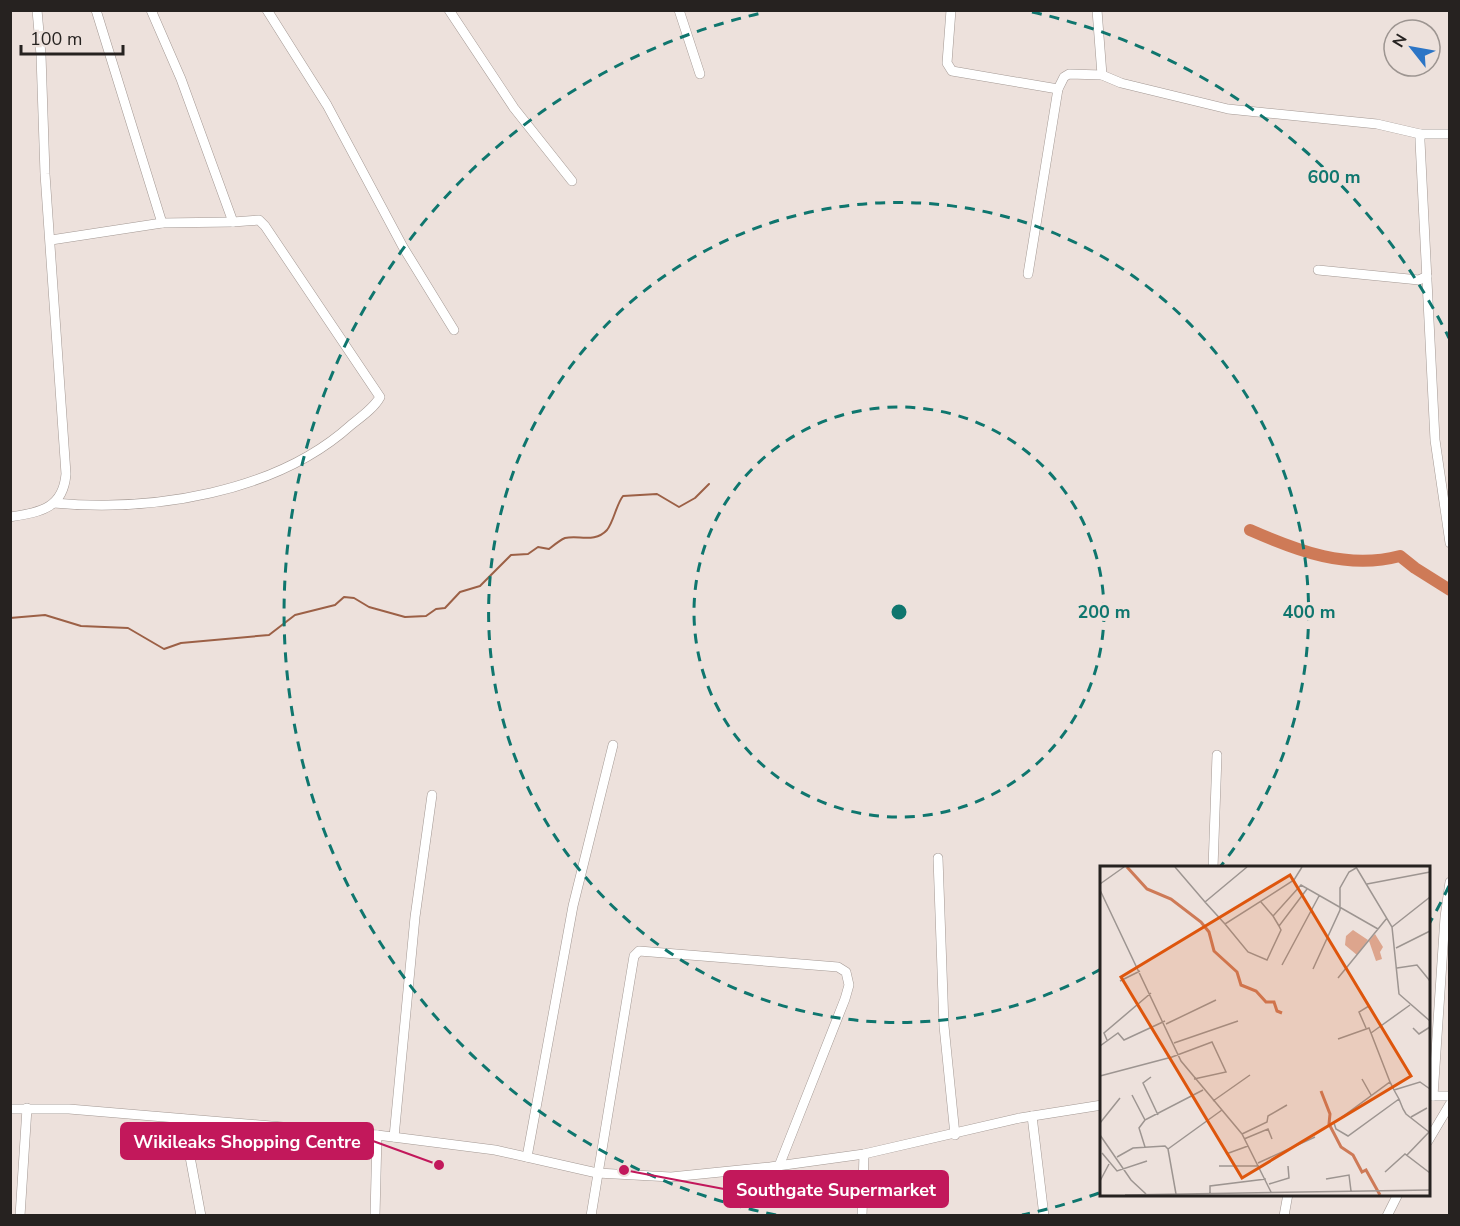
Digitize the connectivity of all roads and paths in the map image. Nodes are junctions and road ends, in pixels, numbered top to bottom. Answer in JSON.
{"nodes":[{"id":1,"x":37,"y":10,"type":"edge"},
{"id":2,"x":96,"y":10,"type":"edge"},
{"id":3,"x":151,"y":10,"type":"edge"},
{"id":4,"x":267,"y":10,"type":"edge"},
{"id":5,"x":448,"y":10,"type":"edge"},
{"id":6,"x":680,"y":10,"type":"edge"},
{"id":7,"x":951,"y":10,"type":"edge"},
{"id":8,"x":1097,"y":10,"type":"edge"},
{"id":9,"x":700,"y":74,"type":"dead end"},
{"id":10,"x":1102,"y":75,"type":"junction"},
{"id":11,"x":1058,"y":89,"type":"junction"},
{"id":12,"x":1420,"y":134,"type":"junction"},
{"id":13,"x":1449,"y":134,"type":"edge"},
{"id":14,"x":572,"y":181,"type":"dead end"},
{"id":15,"x":233,"y":222,"type":"junction"},
{"id":16,"x":162,"y":223,"type":"junction"},
{"id":17,"x":51,"y":240,"type":"junction"},
{"id":18,"x":1318,"y":270,"type":"dead end"},
{"id":19,"x":1028,"y":274,"type":"dead end"},
{"id":20,"x":1427,"y":276,"type":"junction"},
{"id":21,"x":454,"y":330,"type":"dead end"},
{"id":22,"x":54,"y":503,"type":"junction"},
{"id":23,"x":10,"y":517,"type":"edge"},
{"id":24,"x":1449,"y":543,"type":"edge"},
{"id":25,"x":613,"y":745,"type":"dead end"},
{"id":26,"x":1217,"y":755,"type":"dead end"},
{"id":27,"x":432,"y":795,"type":"dead end"},
{"id":28,"x":939,"y":858,"type":"dead end"},
{"id":29,"x":1214,"y":866,"type":"edge"},
{"id":30,"x":1449,"y":882,"type":"edge"},
{"id":31,"x":1431,"y":1096,"type":"edge"},
{"id":32,"x":1449,"y":1096,"type":"edge"},
{"id":33,"x":1449,"y":1104,"type":"edge"},
{"id":34,"x":1100,"y":1106,"type":"edge"},
{"id":35,"x":10,"y":1108,"type":"edge"},
{"id":36,"x":27,"y":1108,"type":"junction"},
{"id":37,"x":1032,"y":1116,"type":"junction"},
{"id":38,"x":183,"y":1119,"type":"junction"},
{"id":39,"x":376,"y":1135,"type":"junction"},
{"id":40,"x":955,"y":1135,"type":"junction"},
{"id":41,"x":394,"y":1137,"type":"junction"},
{"id":42,"x":1430,"y":1137,"type":"edge"},
{"id":43,"x":864,"y":1154,"type":"junction"},
{"id":44,"x":526,"y":1157,"type":"junction"},
{"id":45,"x":779,"y":1166,"type":"junction"},
{"id":46,"x":597,"y":1173,"type":"junction"},
{"id":47,"x":1288,"y":1196,"type":"edge"},
{"id":48,"x":1397,"y":1196,"type":"edge"},
{"id":49,"x":20,"y":1215,"type":"edge"},
{"id":50,"x":201,"y":1215,"type":"edge"},
{"id":51,"x":375,"y":1215,"type":"edge"},
{"id":52,"x":591,"y":1215,"type":"edge"},
{"id":53,"x":862,"y":1215,"type":"edge"},
{"id":54,"x":1044,"y":1215,"type":"edge"},
{"id":55,"x":1284,"y":1215,"type":"edge"},
{"id":56,"x":1387,"y":1215,"type":"edge"}],
"edges":[{"from":1,"to":17,"type":"street"},
{"from":2,"to":16,"type":"street"},
{"from":3,"to":15,"type":"street"},
{"from":4,"to":21,"type":"street"},
{"from":5,"to":14,"type":"street"},
{"from":6,"to":9,"type":"street"},
{"from":7,"to":11,"type":"street"},
{"from":8,"to":10,"type":"street"},
{"from":10,"to":11,"type":"street"},
{"from":10,"to":12,"type":"street"},
{"from":11,"to":19,"type":"street"},
{"from":12,"to":13,"type":"street"},
{"from":12,"to":20,"type":"street"},
{"from":15,"to":16,"type":"street"},
{"from":15,"to":22,"type":"street"},
{"from":16,"to":17,"type":"street"},
{"from":17,"to":22,"type":"street"},
{"from":18,"to":20,"type":"street"},
{"from":20,"to":24,"type":"street"},
{"from":22,"to":23,"type":"street"},
{"from":25,"to":44,"type":"street"},
{"from":26,"to":29,"type":"street"},
{"from":27,"to":41,"type":"street"},
{"from":28,"to":40,"type":"street"},
{"from":30,"to":31,"type":"street"},
{"from":31,"to":32,"type":"street"},
{"from":33,"to":42,"type":"street"},
{"from":34,"to":37,"type":"street"},
{"from":35,"to":36,"type":"street"},
{"from":36,"to":38,"type":"street"},
{"from":36,"to":49,"type":"street"},
{"from":37,"to":40,"type":"street"},
{"from":37,"to":54,"type":"street"},
{"from":38,"to":39,"type":"street"},
{"from":38,"to":50,"type":"street"},
{"from":39,"to":41,"type":"street"},
{"from":39,"to":51,"type":"street"},
{"from":40,"to":43,"type":"street"},
{"from":41,"to":44,"type":"street"},
{"from":43,"to":45,"type":"street"},
{"from":43,"to":53,"type":"street"},
{"from":44,"to":46,"type":"street"},
{"from":45,"to":46,"type":"street"},
{"from":45,"to":46,"type":"street"},
{"from":46,"to":52,"type":"street"},
{"from":47,"to":55,"type":"street"},
{"from":48,"to":56,"type":"street"}]}
